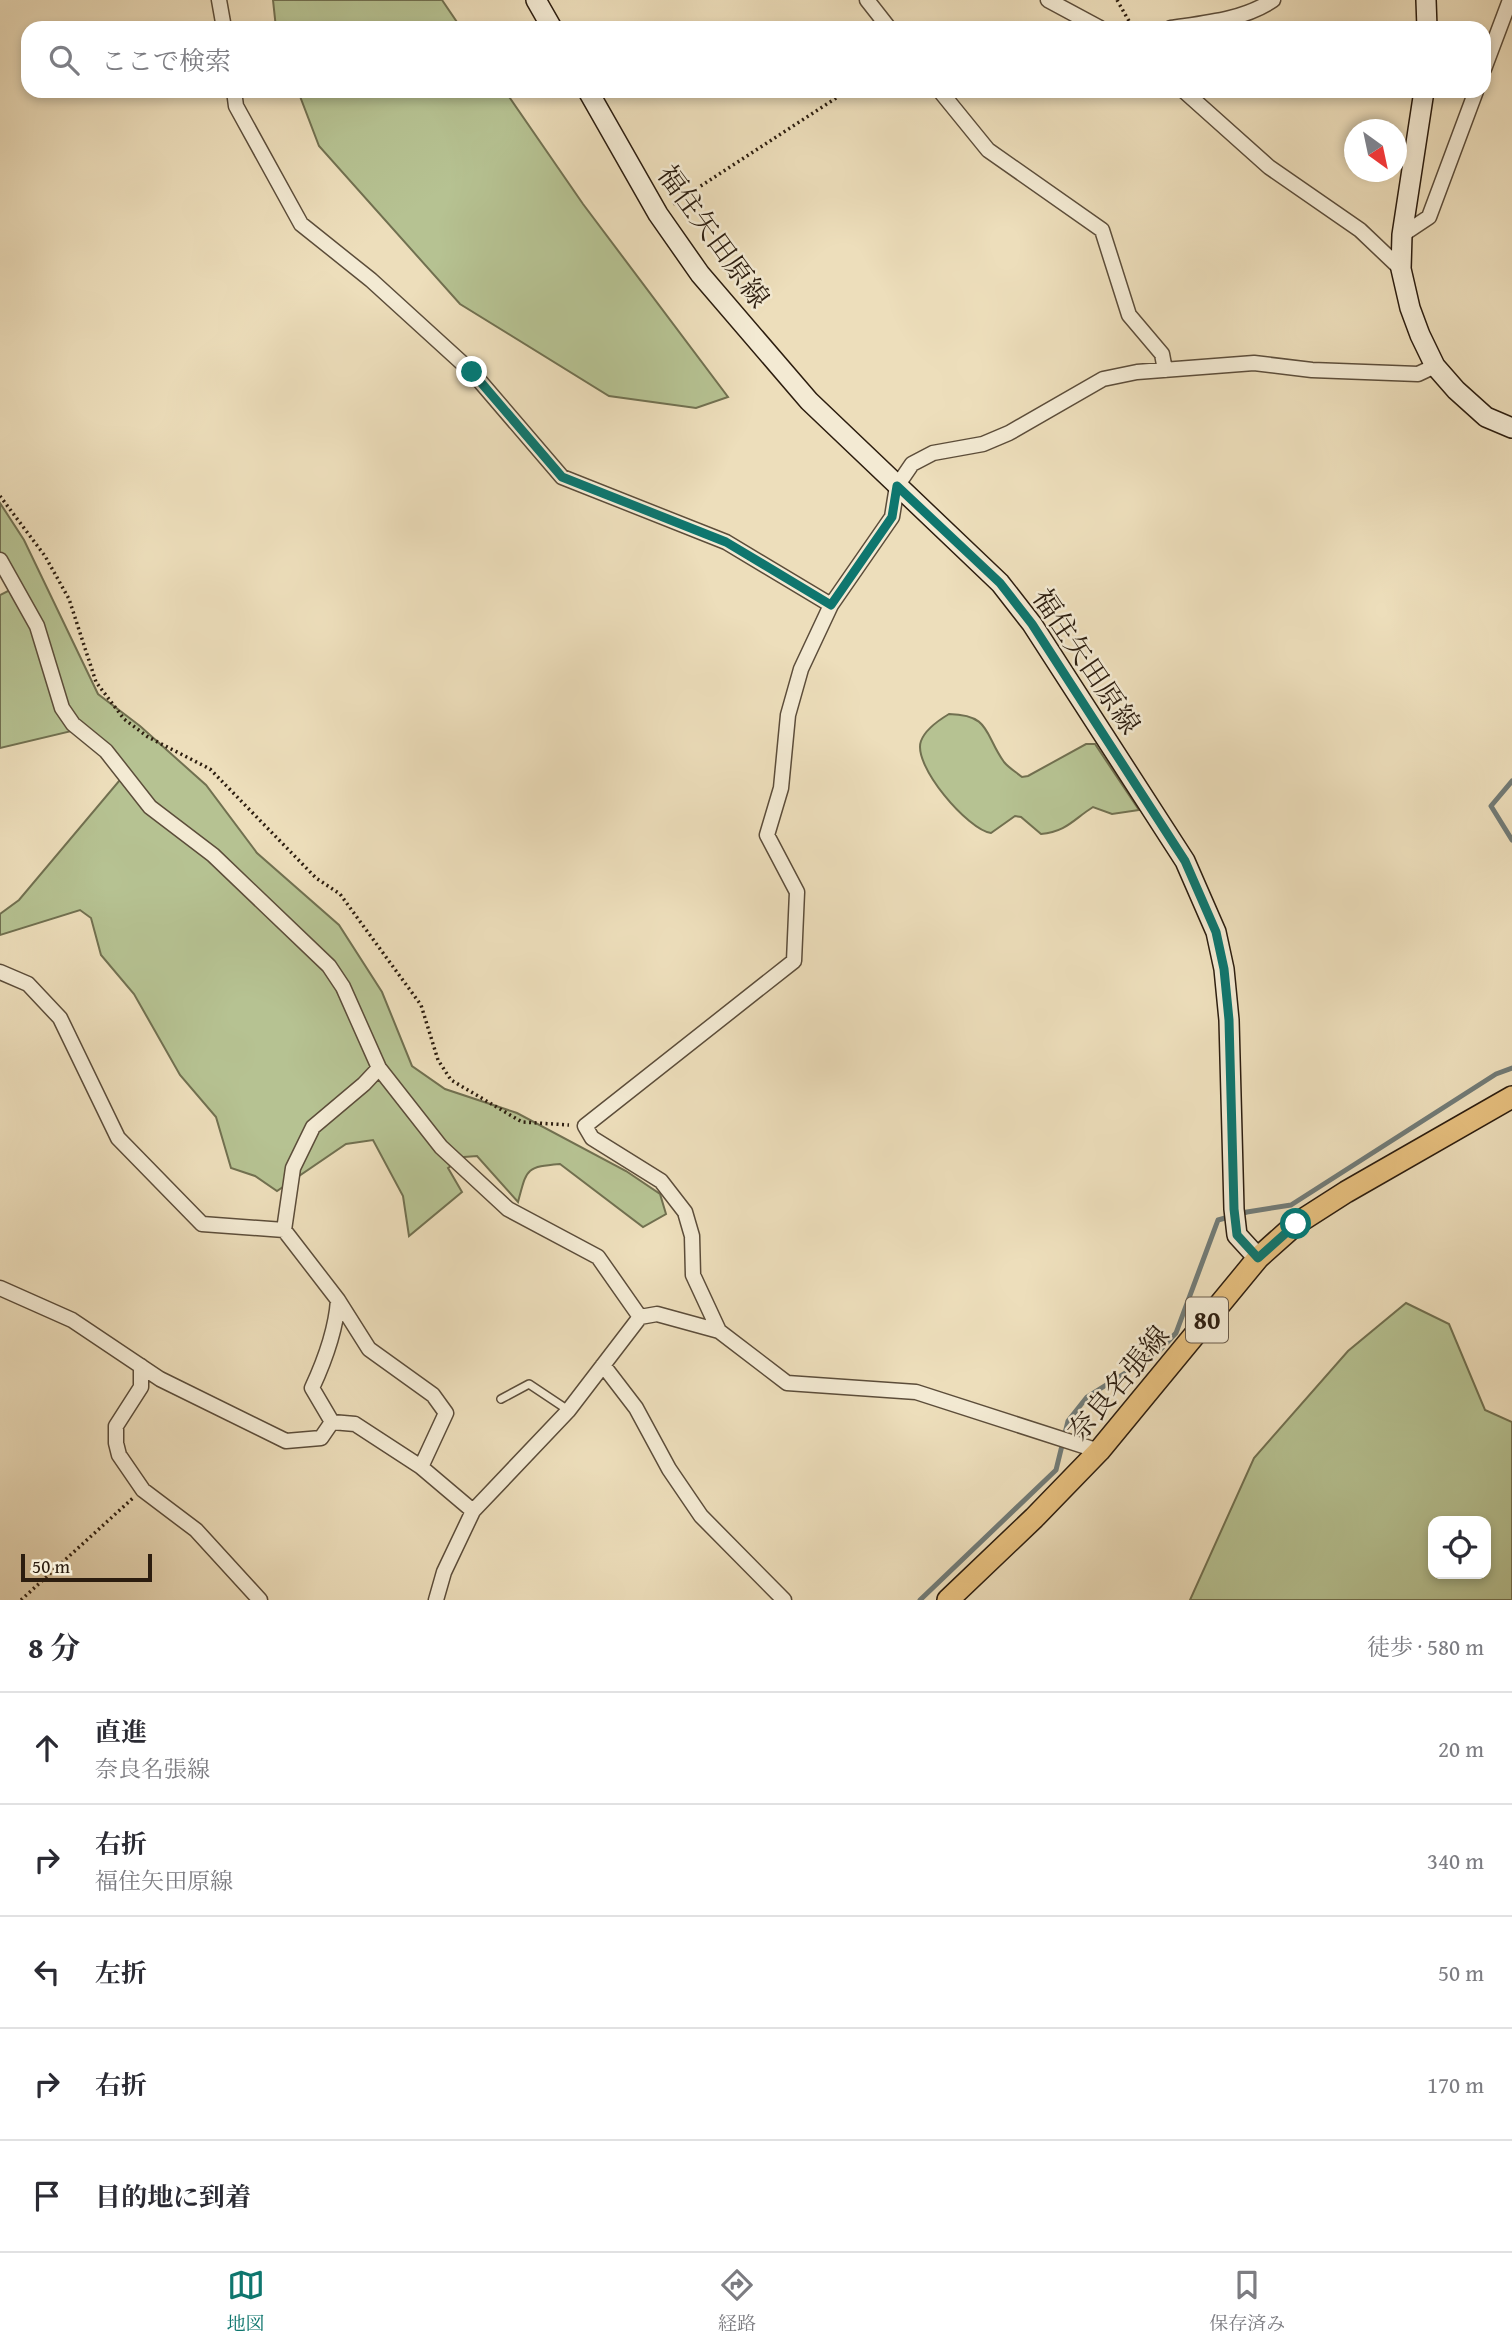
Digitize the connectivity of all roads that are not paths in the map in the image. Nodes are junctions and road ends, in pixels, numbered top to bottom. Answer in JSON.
{"nodes":[{"id":1,"x":219,"y":0,"type":"edge"},
{"id":2,"x":536,"y":0,"type":"edge"},
{"id":3,"x":867,"y":0,"type":"edge"},
{"id":4,"x":1048,"y":0,"type":"edge"},
{"id":5,"x":1273,"y":0,"type":"edge"},
{"id":6,"x":1426,"y":0,"type":"edge"},
{"id":7,"x":1510,"y":0,"type":"edge"},
{"id":8,"x":223,"y":21,"type":"edge"},
{"id":9,"x":548,"y":21,"type":"edge"},
{"id":10,"x":884,"y":21,"type":"edge"},
{"id":11,"x":1087,"y":21,"type":"edge"},
{"id":12,"x":1214,"y":21,"type":"edge"},
{"id":13,"x":1427,"y":21,"type":"edge"},
{"id":14,"x":1491,"y":50,"type":"edge"},
{"id":15,"x":235,"y":98,"type":"edge"},
{"id":16,"x":591,"y":98,"type":"edge"},
{"id":17,"x":946,"y":98,"type":"edge"},
{"id":18,"x":1192,"y":98,"type":"edge"},
{"id":19,"x":1423,"y":98,"type":"edge"},
{"id":20,"x":1473,"y":98,"type":"edge"},
{"id":21,"x":1402,"y":235,"type":"junction"},
{"id":22,"x":1401,"y":269,"type":"junction"},
{"id":23,"x":1435,"y":366,"type":"junction"},
{"id":24,"x":1165,"y":370,"type":"junction"},
{"id":25,"x":1512,"y":428,"type":"edge"},
{"id":26,"x":897,"y":486,"type":"junction"},
{"id":27,"x":0,"y":560,"type":"edge"},
{"id":28,"x":831,"y":605,"type":"junction"},
{"id":29,"x":0,"y":972,"type":"edge"},
{"id":30,"x":379,"y":1068,"type":"junction"},
{"id":31,"x":1512,"y":1097,"type":"edge"},
{"id":32,"x":284,"y":1230,"type":"junction"},
{"id":33,"x":1258,"y":1258,"type":"junction"},
{"id":34,"x":0,"y":1288,"type":"edge"},
{"id":35,"x":338,"y":1300,"type":"junction"},
{"id":36,"x":640,"y":1317,"type":"junction"},
{"id":37,"x":719,"y":1331,"type":"junction"},
{"id":38,"x":603,"y":1365,"type":"junction"},
{"id":39,"x":141,"y":1366,"type":"junction"},
{"id":40,"x":500,"y":1399,"type":"dead end"},
{"id":41,"x":569,"y":1411,"type":"junction"},
{"id":42,"x":332,"y":1422,"type":"junction"},
{"id":43,"x":1099,"y":1451,"type":"junction"},
{"id":44,"x":421,"y":1467,"type":"junction"},
{"id":45,"x":472,"y":1511,"type":"junction"},
{"id":46,"x":260,"y":1600,"type":"edge"},
{"id":47,"x":436,"y":1600,"type":"edge"},
{"id":48,"x":784,"y":1600,"type":"edge"},
{"id":49,"x":948,"y":1600,"type":"edge"}],
"edges":[{"from":1,"to":8,"type":"street"},
{"from":2,"to":9,"type":"main road"},
{"from":3,"to":10,"type":"street"},
{"from":4,"to":11,"type":"street"},
{"from":5,"to":12,"type":"street"},
{"from":6,"to":13,"type":"main road"},
{"from":7,"to":14,"type":"street"},
{"from":15,"to":28,"type":"street"},
{"from":16,"to":26,"type":"main road","name":"福住矢田原線"},
{"from":17,"to":24,"type":"street"},
{"from":18,"to":22,"type":"street"},
{"from":19,"to":21,"type":"main road"},
{"from":20,"to":21,"type":"street"},
{"from":21,"to":22,"type":"main road"},
{"from":22,"to":23,"type":"main road"},
{"from":23,"to":24,"type":"street"},
{"from":23,"to":25,"type":"main road"},
{"from":24,"to":26,"type":"street"},
{"from":26,"to":28,"type":"street"},
{"from":26,"to":33,"type":"main road","name":"福住矢田原線"},
{"from":27,"to":30,"type":"street"},
{"from":28,"to":37,"type":"street"},
{"from":29,"to":32,"type":"street"},
{"from":30,"to":32,"type":"street"},
{"from":30,"to":36,"type":"street"},
{"from":31,"to":33,"type":"main road","name":"奈良名張線","number":"80"},
{"from":32,"to":35,"type":"street"},
{"from":33,"to":43,"type":"main road","name":"奈良名張線","number":"80"},
{"from":34,"to":39,"type":"street"},
{"from":35,"to":42,"type":"street"},
{"from":35,"to":44,"type":"street"},
{"from":36,"to":37,"type":"street"},
{"from":36,"to":38,"type":"street"},
{"from":37,"to":43,"type":"street"},
{"from":38,"to":41,"type":"street"},
{"from":38,"to":48,"type":"street"},
{"from":39,"to":42,"type":"street"},
{"from":39,"to":46,"type":"street"},
{"from":40,"to":41,"type":"lane"},
{"from":41,"to":45,"type":"street"},
{"from":42,"to":44,"type":"street"},
{"from":43,"to":49,"type":"main road","name":"奈良名張線","number":"80"},
{"from":44,"to":45,"type":"street"},
{"from":45,"to":47,"type":"street"}]}
